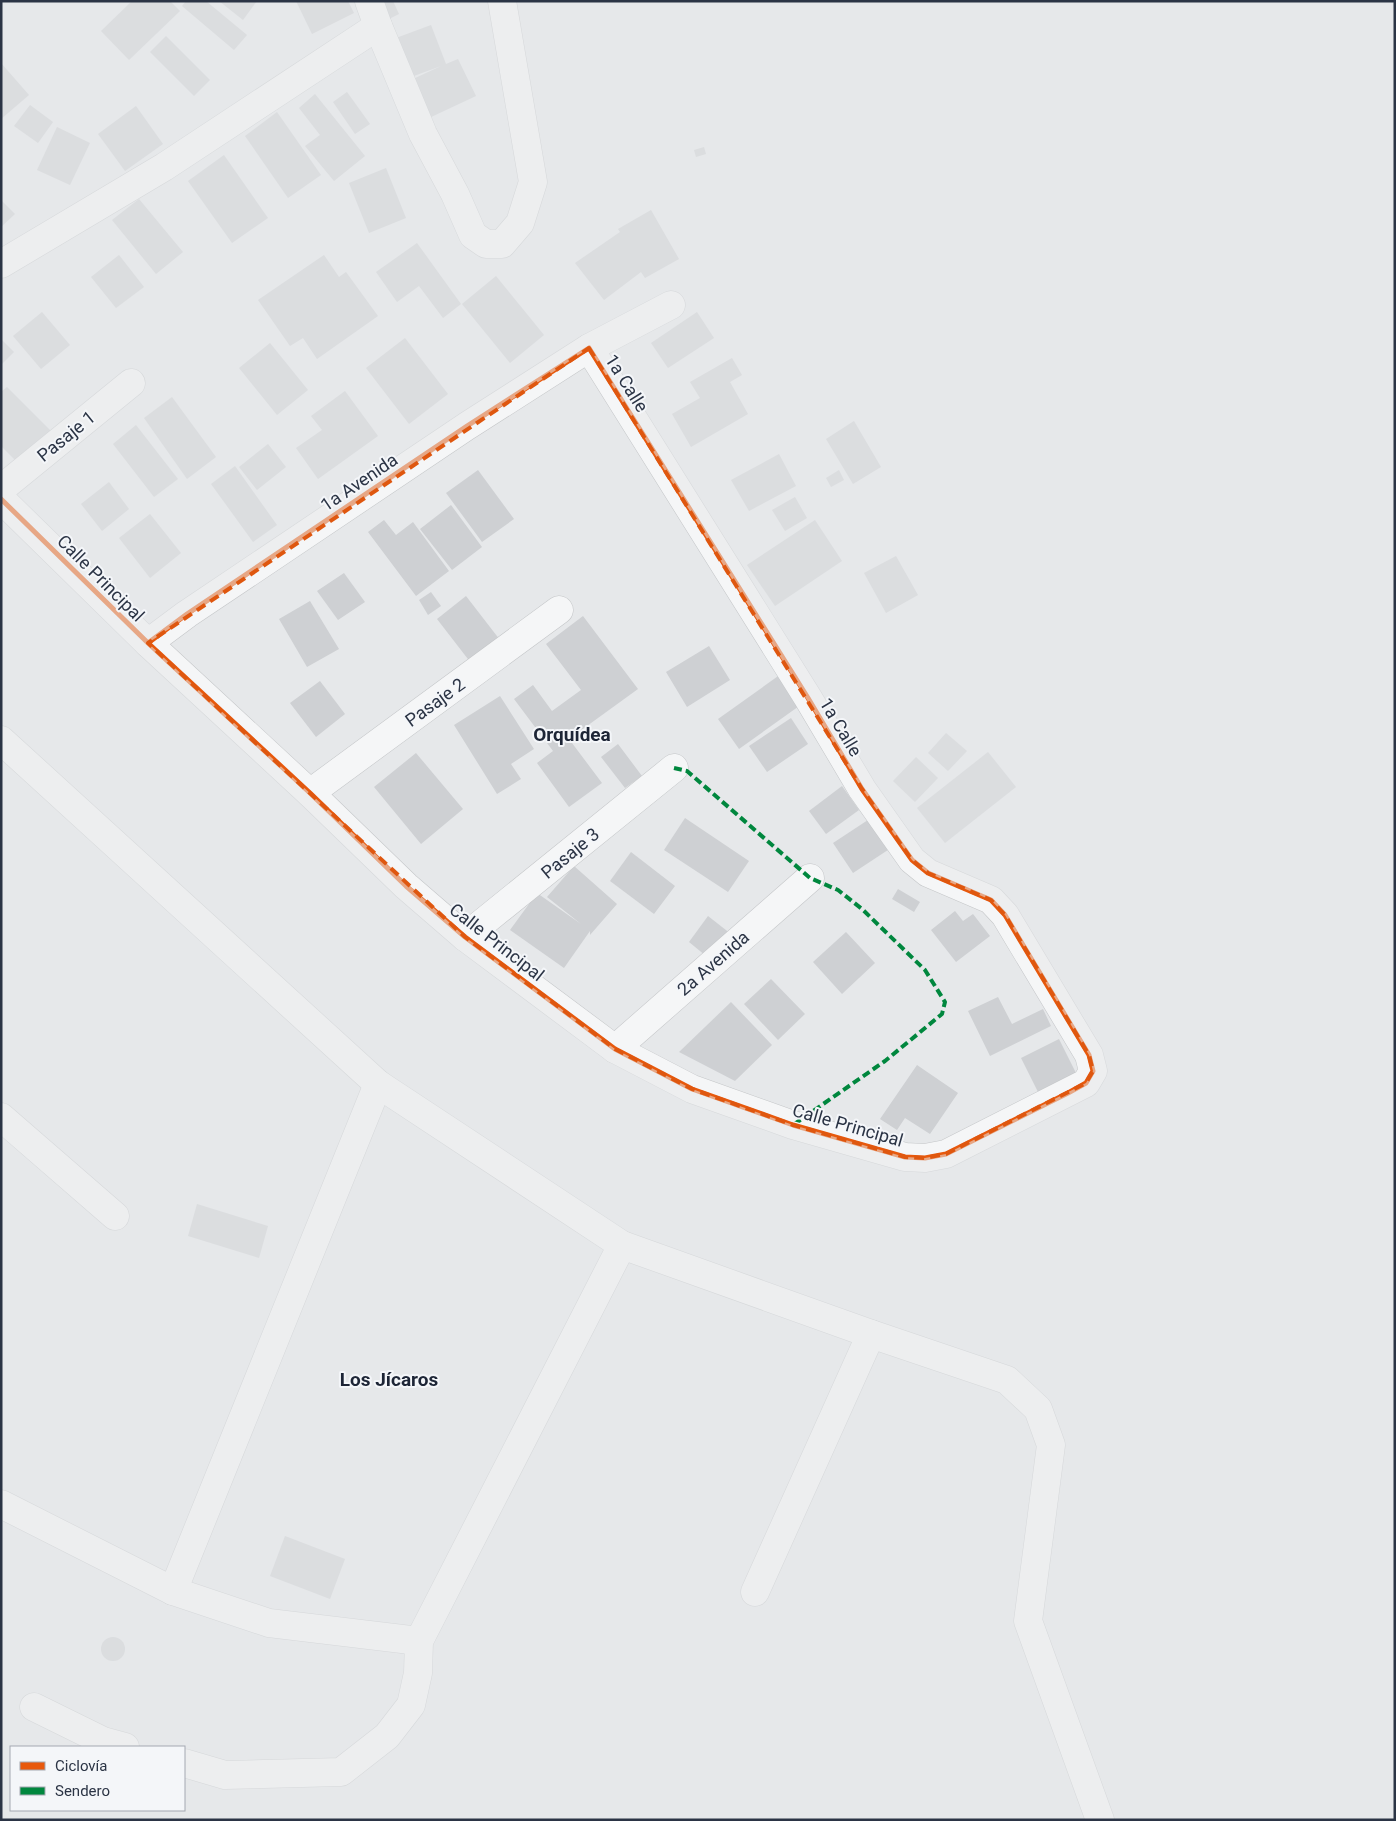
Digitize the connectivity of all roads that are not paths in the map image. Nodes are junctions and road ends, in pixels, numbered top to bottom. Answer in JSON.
{"nodes":[{"id":1,"x":502,"y":1,"type":"edge"},
{"id":2,"x":374,"y":14,"type":"edge"},
{"id":3,"x":1,"y":264,"type":"edge"},
{"id":4,"x":671,"y":305,"type":"dead end"},
{"id":5,"x":589,"y":348,"type":"junction"},
{"id":6,"x":131,"y":383,"type":"dead end"},
{"id":7,"x":1,"y":489,"type":"edge"},
{"id":8,"x":1,"y":499,"type":"edge"},
{"id":9,"x":559,"y":610,"type":"dead end"},
{"id":10,"x":148,"y":643,"type":"junction"},
{"id":11,"x":1,"y":740,"type":"edge"},
{"id":12,"x":674,"y":768,"type":"dead end"},
{"id":13,"x":310,"y":793,"type":"junction"},
{"id":14,"x":810,"y":878,"type":"dead end"},
{"id":15,"x":465,"y":938,"type":"junction"},
{"id":16,"x":615,"y":1049,"type":"junction"},
{"id":17,"x":1086,"y":1083,"type":"joint"},
{"id":18,"x":378,"y":1084,"type":"junction"},
{"id":19,"x":1,"y":1117,"type":"edge"},
{"id":20,"x":115,"y":1216,"type":"dead end"},
{"id":21,"x":622,"y":1245,"type":"junction"},
{"id":22,"x":871,"y":1334,"type":"junction"},
{"id":23,"x":1,"y":1504,"type":"edge"},
{"id":24,"x":173,"y":1591,"type":"junction"},
{"id":25,"x":755,"y":1592,"type":"dead end"},
{"id":26,"x":419,"y":1642,"type":"junction"},
{"id":27,"x":34,"y":1707,"type":"dead end"},
{"id":28,"x":120,"y":1746,"type":"edge"},
{"id":29,"x":185,"y":1763,"type":"edge"},
{"id":30,"x":1100,"y":1820,"type":"edge"}],
"edges":[{"from":1,"to":2,"type":"street"},
{"from":2,"to":3,"type":"street"},
{"from":4,"to":5,"type":"street","name":"1a Avenida"},
{"from":5,"to":10,"type":"street","name":"1a Avenida"},
{"from":5,"to":17,"type":"street","name":"1a Calle"},
{"from":6,"to":7,"type":"street","name":"Pasaje 1"},
{"from":8,"to":10,"type":"street","name":"Calle Principal"},
{"from":9,"to":13,"type":"street","name":"Pasaje 2"},
{"from":10,"to":13,"type":"street","name":"Calle Principal"},
{"from":11,"to":18,"type":"street"},
{"from":12,"to":15,"type":"street","name":"Pasaje 3"},
{"from":13,"to":15,"type":"street","name":"Calle Principal"},
{"from":14,"to":16,"type":"street","name":"2a Avenida"},
{"from":15,"to":16,"type":"street","name":"Calle Principal"},
{"from":16,"to":17,"type":"street","name":"Calle Principal"},
{"from":18,"to":21,"type":"street"},
{"from":18,"to":24,"type":"street"},
{"from":19,"to":20,"type":"street"},
{"from":21,"to":22,"type":"street"},
{"from":21,"to":26,"type":"street"},
{"from":22,"to":25,"type":"street"},
{"from":22,"to":30,"type":"street"},
{"from":23,"to":24,"type":"street"},
{"from":24,"to":26,"type":"street"},
{"from":26,"to":29,"type":"street"},
{"from":27,"to":28,"type":"street"}]}
